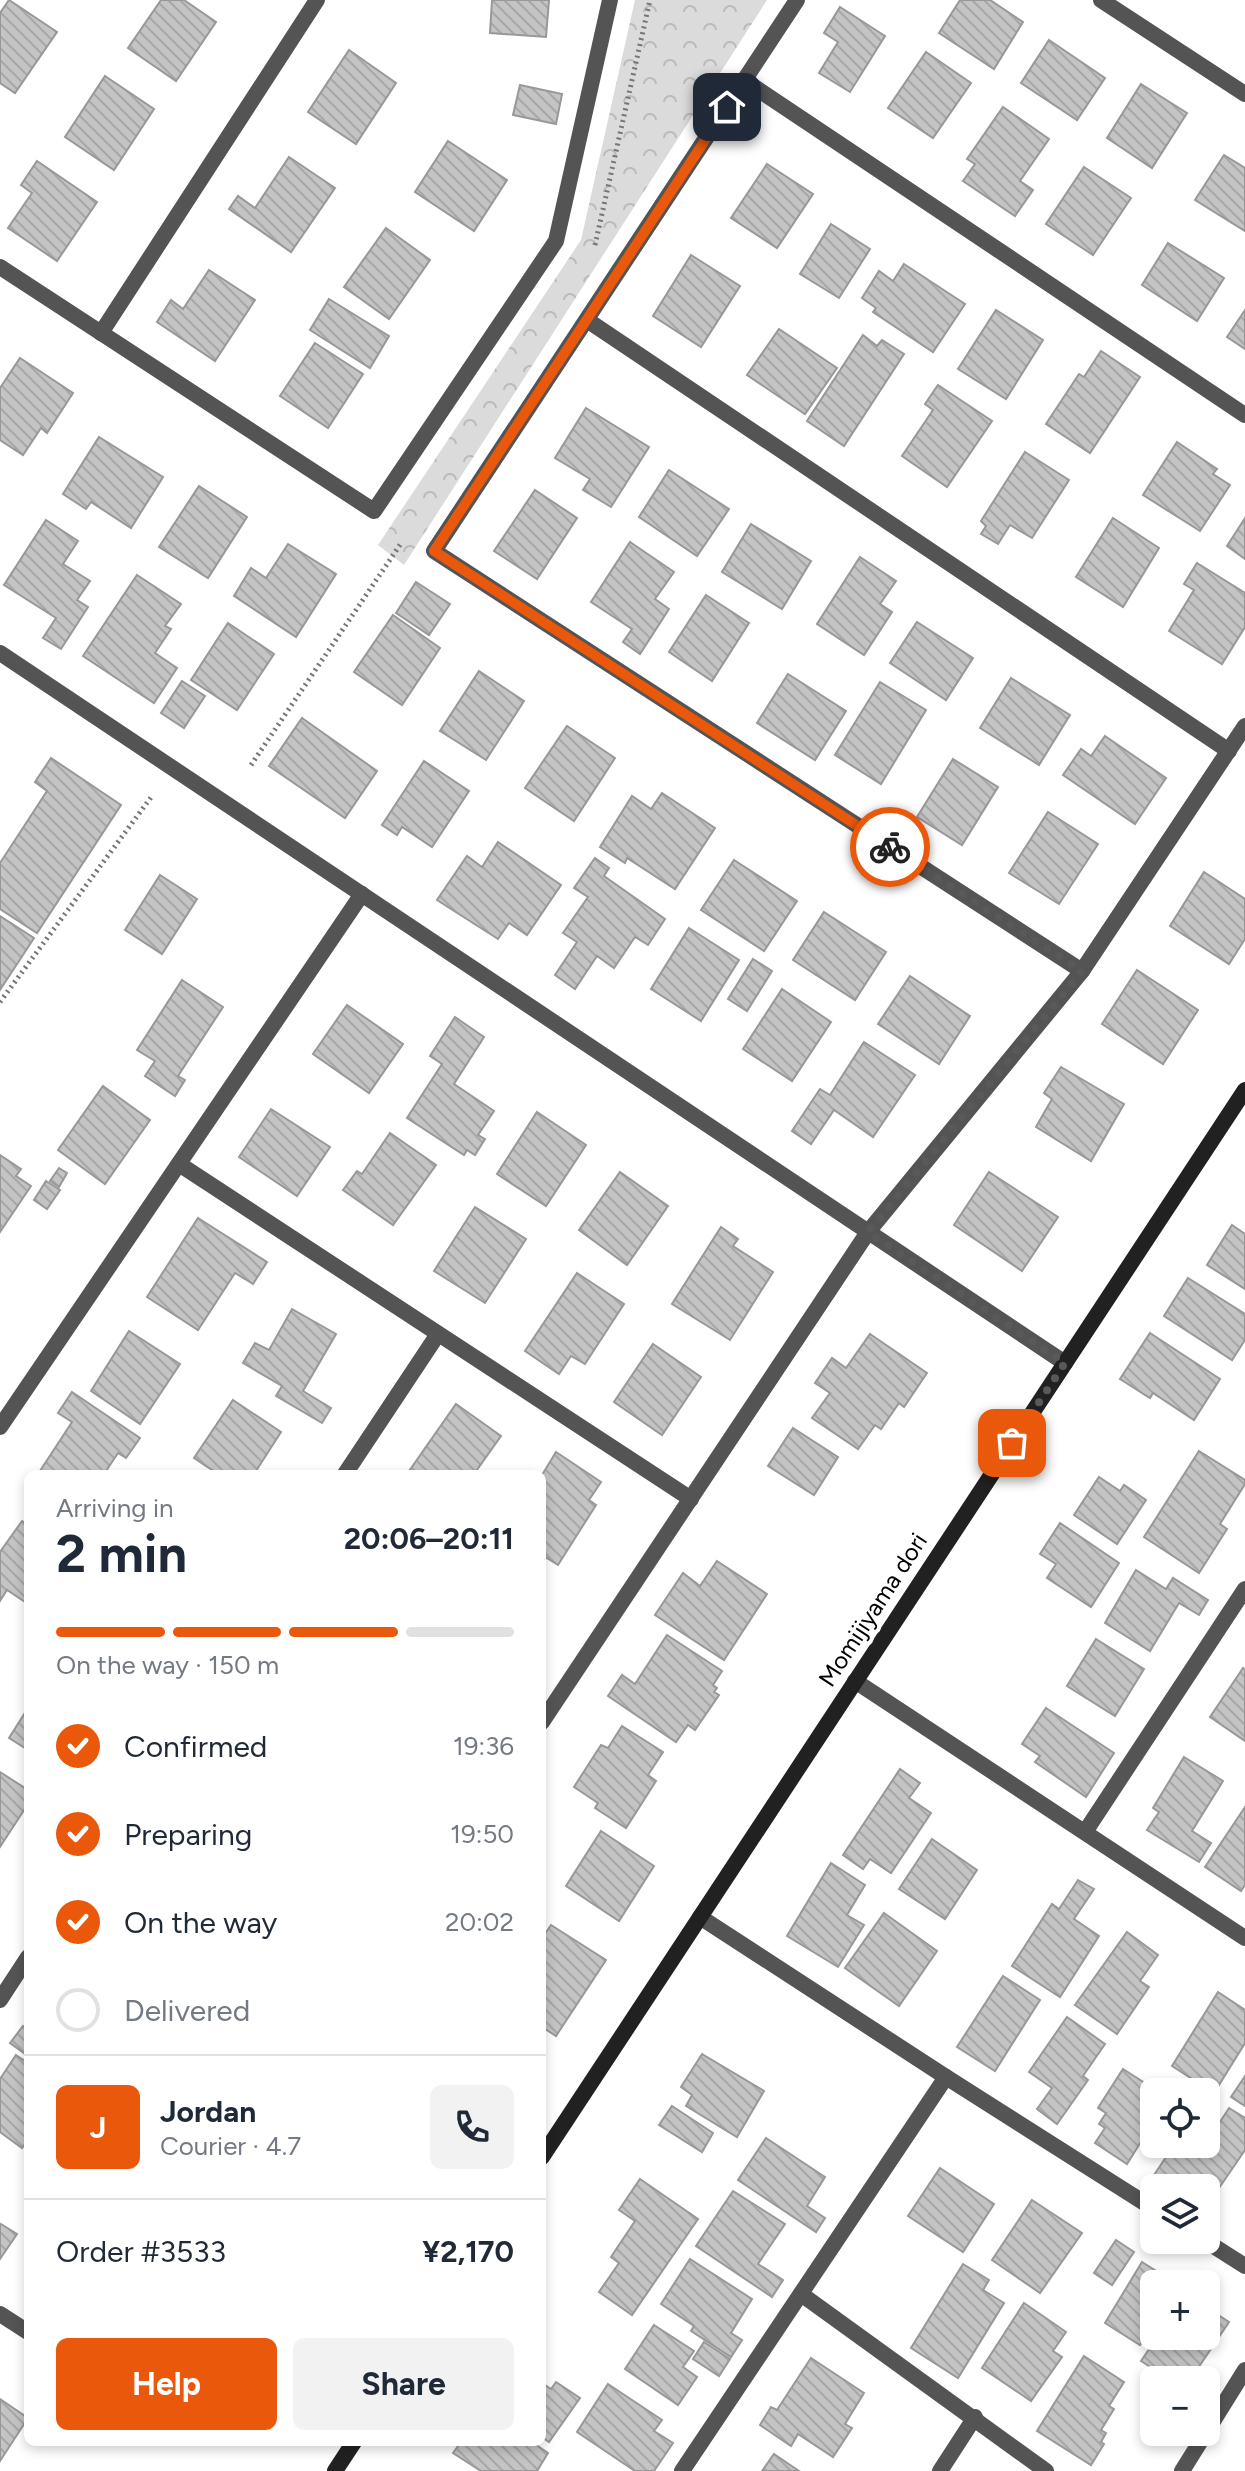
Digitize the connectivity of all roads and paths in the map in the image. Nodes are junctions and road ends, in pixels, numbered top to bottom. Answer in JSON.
{"nodes":[{"id":1,"x":317,"y":0,"type":"edge"},
{"id":2,"x":610,"y":0,"type":"edge"},
{"id":3,"x":797,"y":0,"type":"edge"},
{"id":4,"x":1101,"y":0,"type":"edge"},
{"id":5,"x":744,"y":80,"type":"junction"},
{"id":6,"x":1245,"y":94,"type":"edge"},
{"id":7,"x":0,"y":267,"type":"edge"},
{"id":8,"x":587,"y":320,"type":"junction"},
{"id":9,"x":101,"y":333,"type":"junction"},
{"id":10,"x":1245,"y":415,"type":"edge"},
{"id":11,"x":0,"y":653,"type":"edge"},
{"id":12,"x":1245,"y":726,"type":"edge"},
{"id":13,"x":1229,"y":751,"type":"junction"},
{"id":14,"x":152,"y":796,"type":"dead end"},
{"id":15,"x":362,"y":894,"type":"junction"},
{"id":16,"x":1082,"y":971,"type":"junction"},
{"id":17,"x":0,"y":1002,"type":"edge"},
{"id":18,"x":1245,"y":1090,"type":"edge"},
{"id":19,"x":179,"y":1164,"type":"junction"},
{"id":20,"x":868,"y":1232,"type":"junction"},
{"id":21,"x":438,"y":1334,"type":"junction"},
{"id":22,"x":1065,"y":1363,"type":"junction"},
{"id":23,"x":0,"y":1427,"type":"edge"},
{"id":24,"x":348,"y":1470,"type":"edge"},
{"id":25,"x":691,"y":1499,"type":"junction"},
{"id":26,"x":1245,"y":1589,"type":"edge"},
{"id":27,"x":1230,"y":1612,"type":"junction"},
{"id":28,"x":1245,"y":1622,"type":"edge"},
{"id":29,"x":855,"y":1681,"type":"junction"},
{"id":30,"x":546,"y":1716,"type":"edge"},
{"id":31,"x":1085,"y":1832,"type":"junction"},
{"id":32,"x":700,"y":1917,"type":"junction"},
{"id":33,"x":1245,"y":1938,"type":"edge"},
{"id":34,"x":24,"y":1963,"type":"edge"},
{"id":35,"x":0,"y":2000,"type":"edge"},
{"id":36,"x":946,"y":2077,"type":"junction"},
{"id":37,"x":546,"y":2151,"type":"edge"},
{"id":38,"x":1140,"y":2200,"type":"edge"},
{"id":39,"x":1220,"y":2250,"type":"edge"},
{"id":40,"x":1245,"y":2266,"type":"edge"},
{"id":41,"x":801,"y":2294,"type":"junction"},
{"id":42,"x":0,"y":2314,"type":"edge"},
{"id":43,"x":24,"y":2329,"type":"edge"},
{"id":44,"x":1245,"y":2370,"type":"edge"},
{"id":45,"x":975,"y":2417,"type":"junction"},
{"id":46,"x":351,"y":2446,"type":"edge"},
{"id":47,"x":335,"y":2471,"type":"edge"},
{"id":48,"x":682,"y":2471,"type":"edge"},
{"id":49,"x":940,"y":2471,"type":"edge"},
{"id":50,"x":1046,"y":2471,"type":"edge"},
{"id":51,"x":1182,"y":2471,"type":"edge"}],
"edges":[{"from":1,"to":9,"type":"street"},
{"from":2,"to":9,"type":"street"},
{"from":3,"to":5,"type":"street"},
{"from":4,"to":6,"type":"street"},
{"from":5,"to":8,"type":"street"},
{"from":5,"to":10,"type":"street"},
{"from":7,"to":9,"type":"street"},
{"from":8,"to":13,"type":"street"},
{"from":8,"to":16,"type":"street"},
{"from":11,"to":15,"type":"street"},
{"from":12,"to":13,"type":"street"},
{"from":13,"to":16,"type":"street"},
{"from":14,"to":17,"type":"path"},
{"from":15,"to":19,"type":"street"},
{"from":15,"to":20,"type":"street"},
{"from":16,"to":20,"type":"street"},
{"from":18,"to":22,"type":"street","name":"Momijiyama dori"},
{"from":19,"to":21,"type":"street"},
{"from":19,"to":23,"type":"street"},
{"from":20,"to":22,"type":"street"},
{"from":20,"to":25,"type":"street"},
{"from":21,"to":24,"type":"street"},
{"from":21,"to":25,"type":"street"},
{"from":22,"to":29,"type":"street","name":"Momijiyama dori"},
{"from":25,"to":30,"type":"street"},
{"from":26,"to":27,"type":"street"},
{"from":27,"to":28,"type":"street"},
{"from":27,"to":31,"type":"street"},
{"from":29,"to":31,"type":"street"},
{"from":29,"to":32,"type":"street","name":"Momijiyama dori"},
{"from":31,"to":33,"type":"street"},
{"from":32,"to":36,"type":"street"},
{"from":32,"to":37,"type":"street","name":"Momijiyama dori"},
{"from":34,"to":35,"type":"street"},
{"from":36,"to":38,"type":"street"},
{"from":36,"to":41,"type":"street"},
{"from":39,"to":40,"type":"street"},
{"from":41,"to":45,"type":"street"},
{"from":41,"to":48,"type":"street"},
{"from":42,"to":43,"type":"street"},
{"from":44,"to":51,"type":"street"},
{"from":45,"to":49,"type":"street"},
{"from":45,"to":50,"type":"street"},
{"from":46,"to":47,"type":"street"}]}
